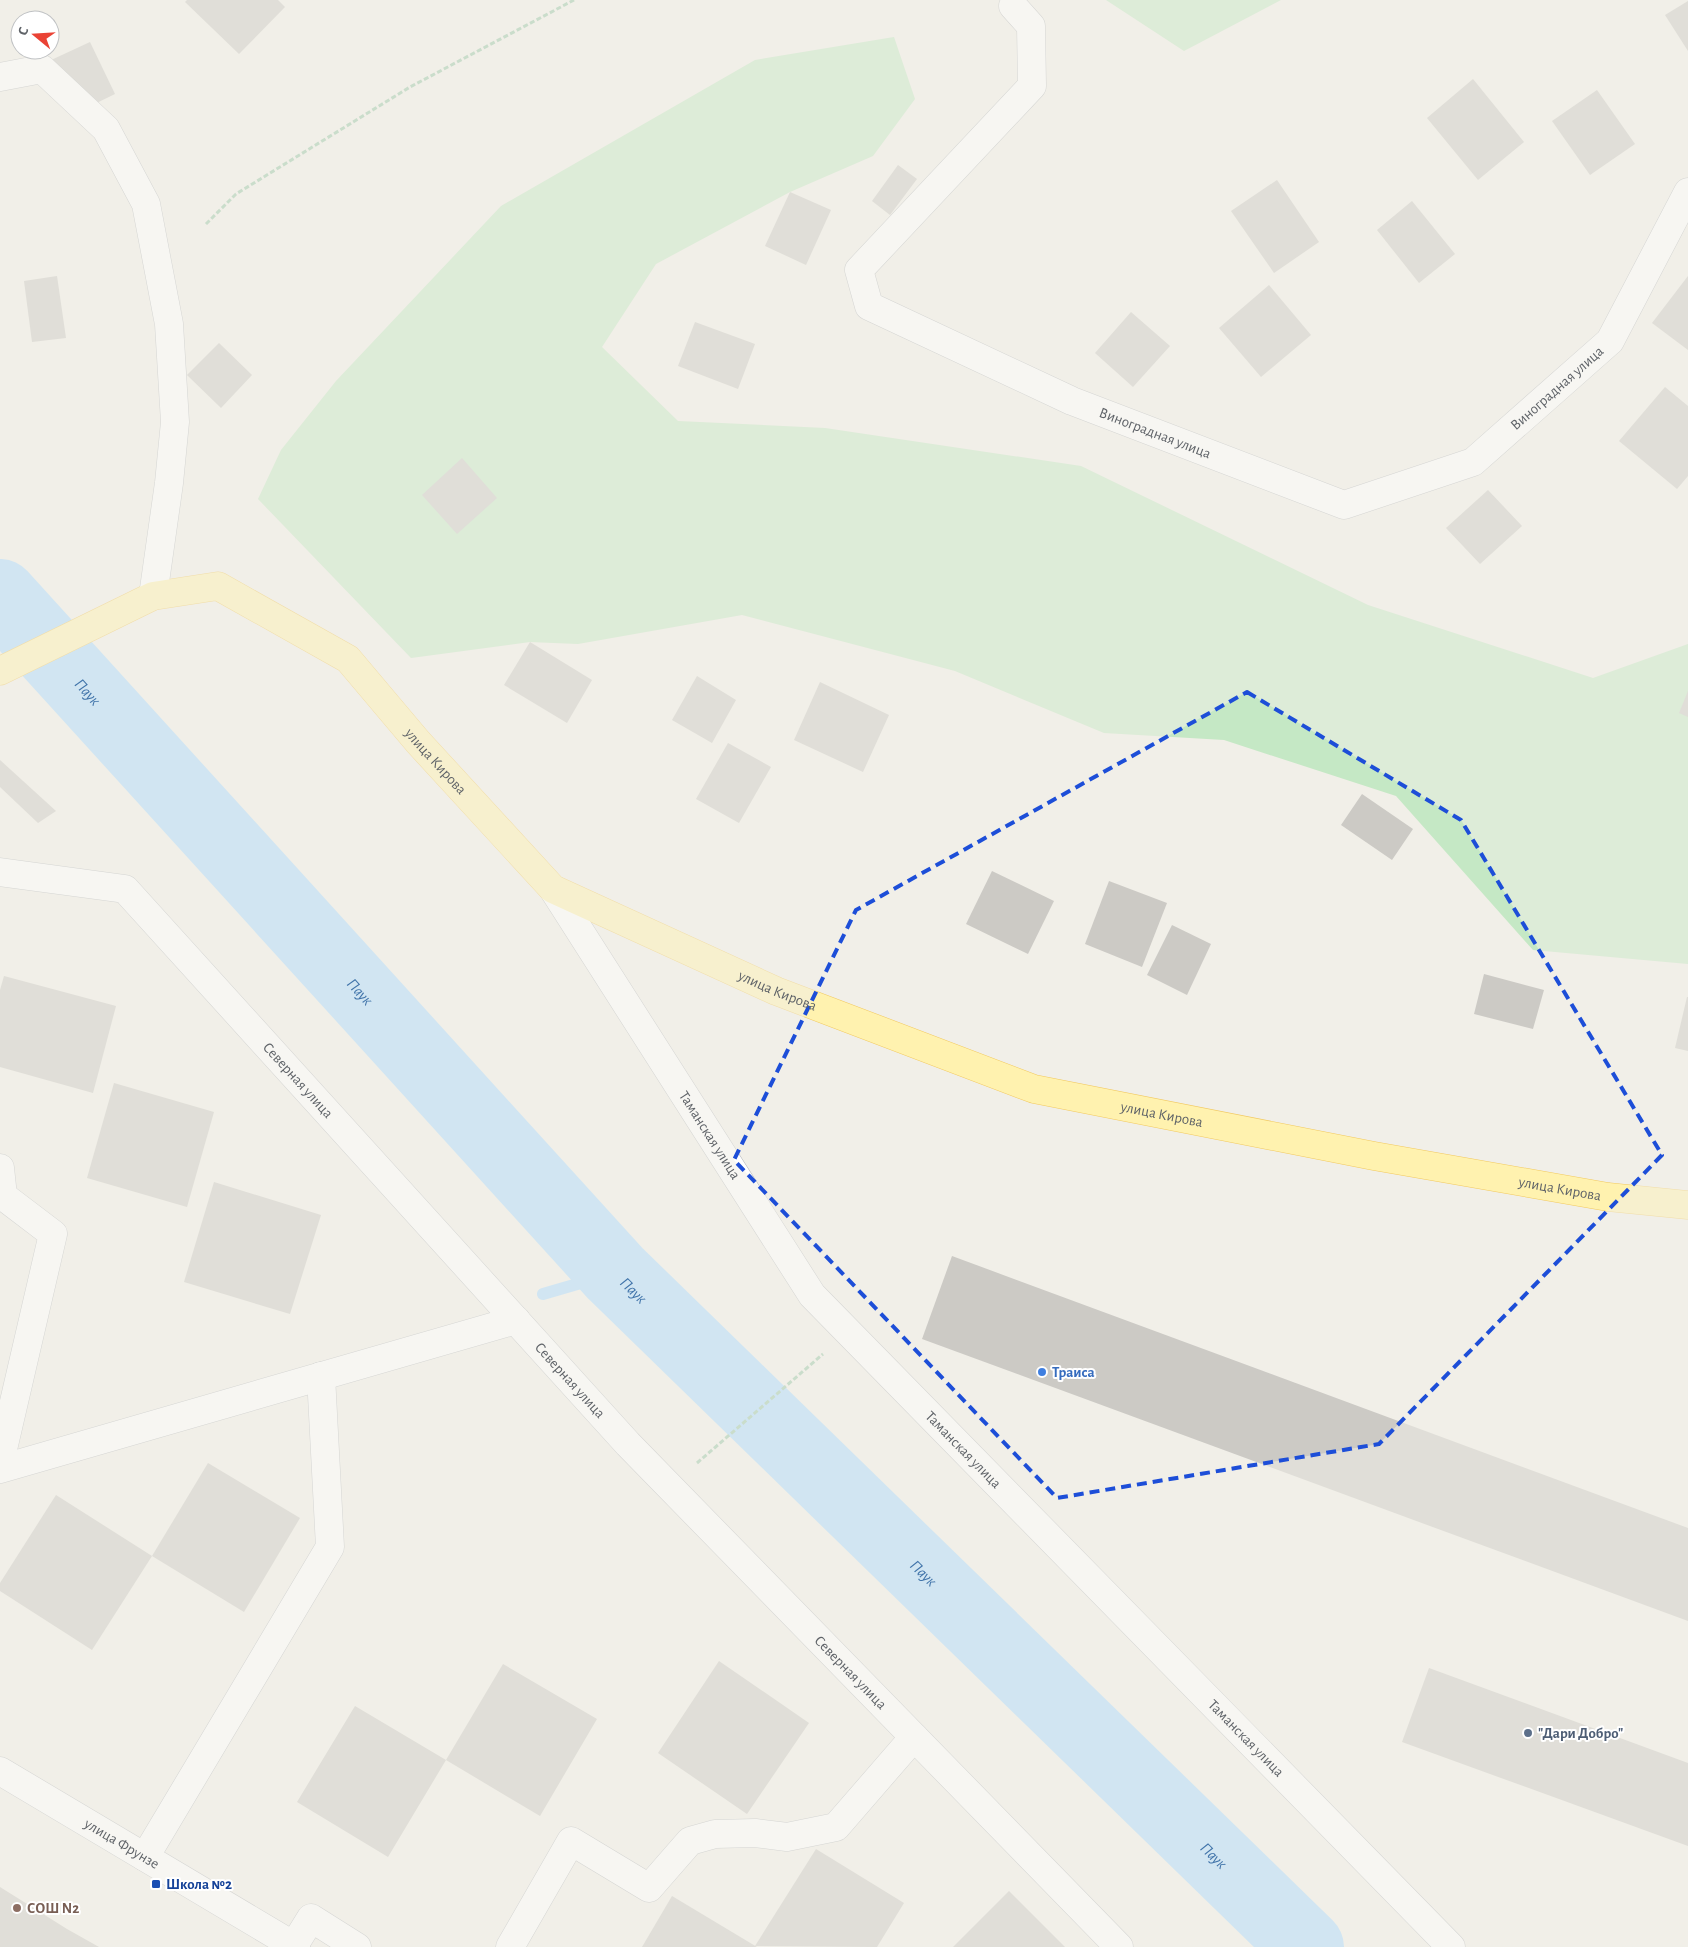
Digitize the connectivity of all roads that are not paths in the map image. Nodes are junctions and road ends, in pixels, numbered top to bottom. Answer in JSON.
{"nodes":[{"id":1,"x":1014,"y":6,"type":"dead end"},
{"id":2,"x":0,"y":77,"type":"edge"},
{"id":3,"x":1688,"y":192,"type":"edge"},
{"id":4,"x":153,"y":596,"type":"junction"},
{"id":5,"x":0,"y":671,"type":"edge"},
{"id":6,"x":0,"y":872,"type":"edge"},
{"id":7,"x":553,"y":889,"type":"junction"},
{"id":8,"x":0,"y":1168,"type":"edge"},
{"id":9,"x":1688,"y":1205,"type":"edge"},
{"id":10,"x":516,"y":1320,"type":"junction"},
{"id":11,"x":321,"y":1376,"type":"junction"},
{"id":12,"x":0,"y":1462,"type":"edge"},
{"id":13,"x":0,"y":1469,"type":"edge"},
{"id":14,"x":914,"y":1737,"type":"junction"},
{"id":15,"x":0,"y":1771,"type":"edge"},
{"id":16,"x":145,"y":1857,"type":"junction"},
{"id":17,"x":294,"y":1947,"type":"edge"},
{"id":18,"x":357,"y":1947,"type":"edge"},
{"id":19,"x":510,"y":1947,"type":"edge"},
{"id":20,"x":1119,"y":1947,"type":"edge"},
{"id":21,"x":1451,"y":1947,"type":"edge"}],
"edges":[{"from":1,"to":3,"type":"street","name":"Виноградная улица"},
{"from":2,"to":4,"type":"street"},
{"from":4,"to":5,"type":"main road","name":"улица Кирова"},
{"from":4,"to":7,"type":"main road","name":"улица Кирова"},
{"from":6,"to":10,"type":"street","name":"Северная улица"},
{"from":7,"to":9,"type":"main road","name":"улица Кирова"},
{"from":7,"to":21,"type":"street","name":"Таманская улица"},
{"from":8,"to":12,"type":"street"},
{"from":10,"to":11,"type":"street"},
{"from":10,"to":14,"type":"street","name":"Северная улица"},
{"from":11,"to":13,"type":"street"},
{"from":11,"to":16,"type":"street"},
{"from":14,"to":19,"type":"street"},
{"from":14,"to":20,"type":"street","name":"Северная улица"},
{"from":15,"to":16,"type":"street","name":"улица Фрунзе"},
{"from":16,"to":17,"type":"street","name":"улица Фрунзе"},
{"from":17,"to":18,"type":"street"}]}
